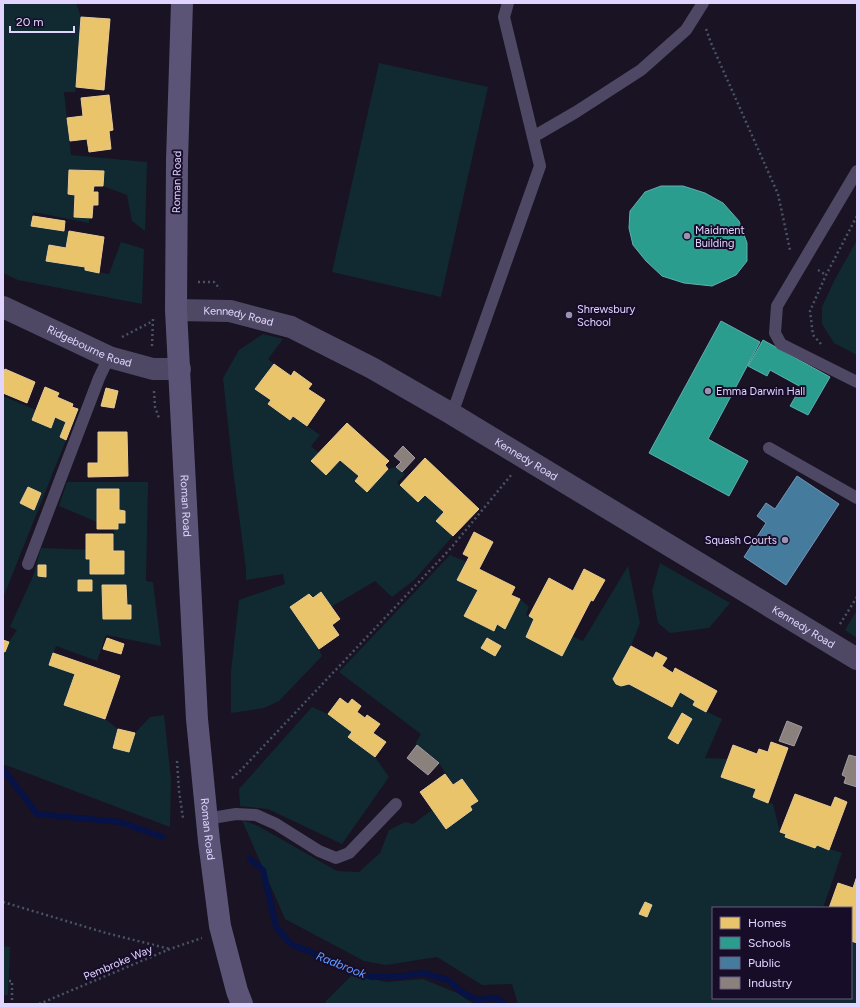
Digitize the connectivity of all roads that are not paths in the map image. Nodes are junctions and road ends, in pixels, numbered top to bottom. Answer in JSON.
{"nodes":[{"id":1,"x":182,"y":3,"type":"edge"},
{"id":2,"x":508,"y":3,"type":"edge"},
{"id":3,"x":703,"y":3,"type":"edge"},
{"id":4,"x":533,"y":137,"type":"junction"},
{"id":5,"x":857,"y":171,"type":"edge"},
{"id":6,"x":3,"y":307,"type":"edge"},
{"id":7,"x":176,"y":310,"type":"junction"},
{"id":8,"x":102,"y":354,"type":"junction"},
{"id":9,"x":180,"y":369,"type":"junction"},
{"id":10,"x":857,"y":382,"type":"edge"},
{"id":11,"x":452,"y":414,"type":"junction"},
{"id":12,"x":768,"y":448,"type":"dead end"},
{"id":13,"x":857,"y":498,"type":"edge"},
{"id":14,"x":28,"y":564,"type":"dead end"},
{"id":15,"x":857,"y":659,"type":"edge"},
{"id":16,"x":396,"y":804,"type":"dead end"},
{"id":17,"x":206,"y":819,"type":"junction"},
{"id":18,"x":242,"y":1004,"type":"edge"}],
"edges":[{"from":1,"to":7,"type":"main road","name":"Roman Road"},
{"from":2,"to":4,"type":"lane"},
{"from":3,"to":4,"type":"lane"},
{"from":4,"to":11,"type":"lane"},
{"from":5,"to":10,"type":"lane"},
{"from":6,"to":8,"type":"street","name":"Ridgebourne Road"},
{"from":7,"to":9,"type":"main road","name":"Roman Road"},
{"from":7,"to":11,"type":"street","name":"Kennedy Road"},
{"from":8,"to":9,"type":"street","name":"Ridgebourne Road"},
{"from":8,"to":14,"type":"lane"},
{"from":9,"to":17,"type":"main road","name":"Roman Road"},
{"from":11,"to":15,"type":"street","name":"Kennedy Road"},
{"from":12,"to":13,"type":"lane"},
{"from":16,"to":17,"type":"lane"},
{"from":17,"to":18,"type":"main road","name":"Roman Road"}]}
